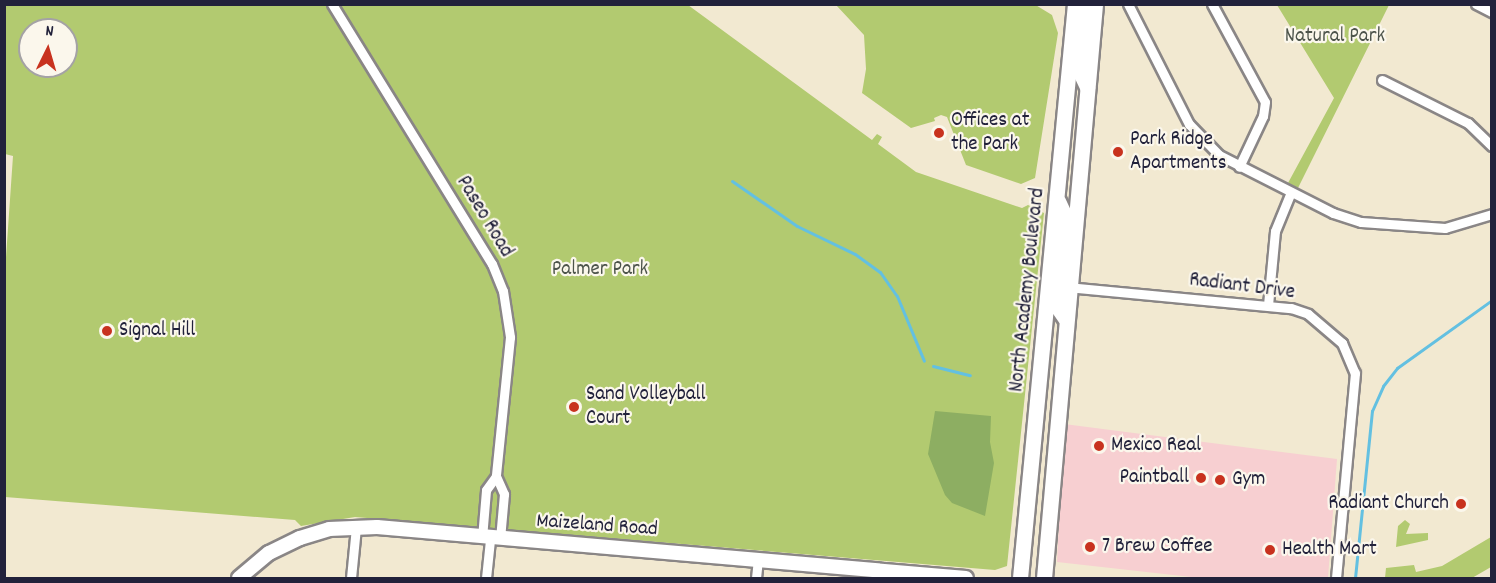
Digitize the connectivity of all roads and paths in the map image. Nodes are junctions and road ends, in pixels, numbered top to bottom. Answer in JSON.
{"nodes":[{"id":1,"x":332,"y":4,"type":"edge"},
{"id":2,"x":1075,"y":4,"type":"edge"},
{"id":3,"x":1086,"y":4,"type":"edge"},
{"id":4,"x":1095,"y":4,"type":"edge"},
{"id":5,"x":1128,"y":4,"type":"edge"},
{"id":6,"x":1212,"y":4,"type":"edge"},
{"id":7,"x":1476,"y":4,"type":"edge"},
{"id":8,"x":1491,"y":12,"type":"edge"},
{"id":9,"x":1383,"y":80,"type":"dead end"},
{"id":10,"x":1087,"y":87,"type":"junction"},
{"id":11,"x":1491,"y":146,"type":"edge"},
{"id":12,"x":1239,"y":166,"type":"junction"},
{"id":13,"x":1291,"y":192,"type":"junction"},
{"id":14,"x":1058,"y":201,"type":"junction"},
{"id":15,"x":1491,"y":214,"type":"edge"},
{"id":16,"x":1067,"y":287,"type":"junction"},
{"id":17,"x":1268,"y":305,"type":"junction"},
{"id":18,"x":1065,"y":318,"type":"junction"},
{"id":19,"x":496,"y":476,"type":"junction"},
{"id":20,"x":356,"y":527,"type":"junction"},
{"id":21,"x":490,"y":539,"type":"junction"},
{"id":22,"x":758,"y":559,"type":"junction"},
{"id":23,"x":238,"y":579,"type":"edge"},
{"id":24,"x":351,"y":579,"type":"edge"},
{"id":25,"x":486,"y":579,"type":"edge"},
{"id":26,"x":756,"y":579,"type":"edge"},
{"id":27,"x":966,"y":579,"type":"edge"},
{"id":28,"x":1020,"y":579,"type":"edge"},
{"id":29,"x":1044,"y":579,"type":"edge"},
{"id":30,"x":1336,"y":579,"type":"edge"}],
"edges":[{"from":1,"to":19,"type":"street","name":"Paseo Road"},
{"from":2,"to":14,"type":"main road","name":"North Academy Boulevard"},
{"from":3,"to":10,"type":"main road"},
{"from":4,"to":10,"type":"main road","name":"North Academy Boulevard"},
{"from":5,"to":12,"type":"street"},
{"from":6,"to":12,"type":"street"},
{"from":7,"to":8,"type":"street"},
{"from":9,"to":11,"type":"street"},
{"from":10,"to":16,"type":"main road","name":"North Academy Boulevard"},
{"from":12,"to":13,"type":"street"},
{"from":13,"to":15,"type":"street"},
{"from":13,"to":17,"type":"street"},
{"from":14,"to":18,"type":"main road"},
{"from":14,"to":28,"type":"main road","name":"North Academy Boulevard"},
{"from":16,"to":17,"type":"street","name":"Radiant Drive"},
{"from":16,"to":18,"type":"main road","name":"North Academy Boulevard"},
{"from":17,"to":30,"type":"street","name":"Radiant Drive"},
{"from":18,"to":29,"type":"main road","name":"North Academy Boulevard"},
{"from":19,"to":21,"type":"street","name":"Paseo Road"},
{"from":19,"to":21,"type":"street","name":"Paseo Road"},
{"from":20,"to":21,"type":"main road","name":"Maizeland Road"},
{"from":20,"to":23,"type":"main road","name":"Maizeland Road"},
{"from":20,"to":24,"type":"street"},
{"from":21,"to":22,"type":"main road","name":"Maizeland Road"},
{"from":21,"to":25,"type":"street"},
{"from":22,"to":26,"type":"street"},
{"from":22,"to":27,"type":"main road","name":"Maizeland Road"}]}
